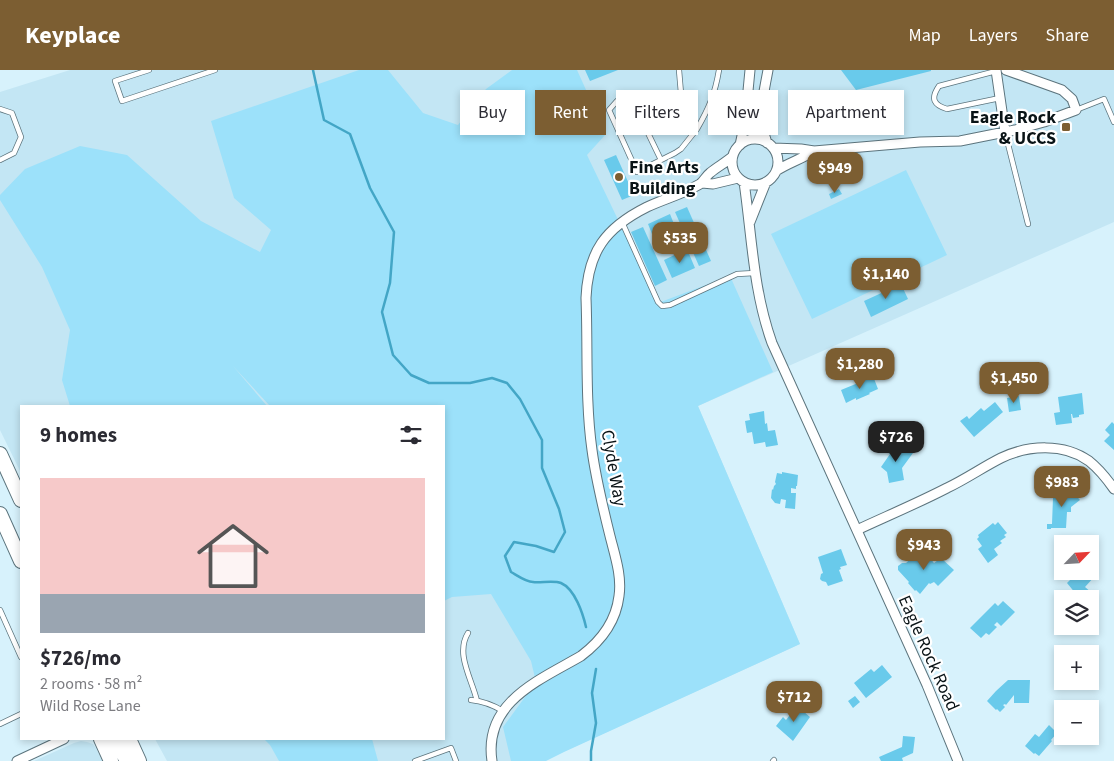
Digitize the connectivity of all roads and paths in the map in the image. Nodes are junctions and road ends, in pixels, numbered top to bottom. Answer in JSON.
{"nodes":[{"id":1,"x":149,"y":70,"type":"edge"},
{"id":2,"x":215,"y":70,"type":"edge"},
{"id":3,"x":679,"y":70,"type":"edge"},
{"id":4,"x":719,"y":70,"type":"edge"},
{"id":5,"x":750,"y":70,"type":"edge"},
{"id":6,"x":768,"y":70,"type":"edge"},
{"id":7,"x":1006,"y":70,"type":"edge"},
{"id":8,"x":996,"y":71,"type":"edge"},
{"id":9,"x":681,"y":90,"type":"edge"},
{"id":10,"x":1000,"y":98,"type":"junction"},
{"id":11,"x":0,"y":109,"type":"edge"},
{"id":12,"x":1076,"y":110,"type":"junction"},
{"id":13,"x":1114,"y":122,"type":"edge"},
{"id":14,"x":698,"y":127,"type":"edge"},
{"id":15,"x":1005,"y":132,"type":"junction"},
{"id":16,"x":692,"y":135,"type":"edge"},
{"id":17,"x":740,"y":145,"type":"junction"},
{"id":18,"x":770,"y":146,"type":"junction"},
{"id":19,"x":814,"y":151,"type":"junction"},
{"id":20,"x":732,"y":158,"type":"junction"},
{"id":21,"x":0,"y":160,"type":"edge"},
{"id":22,"x":661,"y":160,"type":"junction"},
{"id":23,"x":776,"y":171,"type":"junction"},
{"id":24,"x":741,"y":180,"type":"junction"},
{"id":25,"x":766,"y":182,"type":"junction"},
{"id":26,"x":702,"y":183,"type":"junction"},
{"id":27,"x":622,"y":222,"type":"junction"},
{"id":28,"x":750,"y":222,"type":"junction"},
{"id":29,"x":1028,"y":224,"type":"dead end"},
{"id":30,"x":755,"y":273,"type":"junction"},
{"id":31,"x":0,"y":454,"type":"edge"},
{"id":32,"x":1114,"y":490,"type":"edge"},
{"id":33,"x":20,"y":498,"type":"edge"},
{"id":34,"x":0,"y":514,"type":"edge"},
{"id":35,"x":857,"y":530,"type":"junction"},
{"id":36,"x":20,"y":559,"type":"edge"},
{"id":37,"x":0,"y":610,"type":"edge"},
{"id":38,"x":468,"y":633,"type":"dead end"},
{"id":39,"x":20,"y":654,"type":"edge"},
{"id":40,"x":471,"y":700,"type":"dead end"},
{"id":41,"x":477,"y":700,"type":"junction"},
{"id":42,"x":503,"y":711,"type":"junction"},
{"id":43,"x":20,"y":714,"type":"edge"},
{"id":44,"x":0,"y":724,"type":"edge"},
{"id":45,"x":62,"y":740,"type":"edge"},
{"id":46,"x":101,"y":740,"type":"edge"},
{"id":47,"x":116,"y":740,"type":"edge"},
{"id":48,"x":129,"y":740,"type":"edge"},
{"id":49,"x":17,"y":761,"type":"edge"},
{"id":50,"x":111,"y":761,"type":"edge"},
{"id":51,"x":127,"y":761,"type":"edge"},
{"id":52,"x":139,"y":761,"type":"edge"},
{"id":53,"x":415,"y":761,"type":"edge"},
{"id":54,"x":456,"y":761,"type":"edge"},
{"id":55,"x":492,"y":761,"type":"edge"},
{"id":56,"x":958,"y":761,"type":"edge"}],
"edges":[{"from":1,"to":2,"type":"lane"},
{"from":3,"to":9,"type":"lane"},
{"from":4,"to":14,"type":"lane"},
{"from":5,"to":17,"type":"street"},
{"from":6,"to":18,"type":"street"},
{"from":7,"to":12,"type":"street"},
{"from":8,"to":10,"type":"street"},
{"from":8,"to":10,"type":"lane"},
{"from":10,"to":15,"type":"street"},
{"from":11,"to":21,"type":"lane"},
{"from":12,"to":13,"type":"lane"},
{"from":12,"to":15,"type":"street"},
{"from":15,"to":19,"type":"street"},
{"from":15,"to":29,"type":"lane"},
{"from":16,"to":22,"type":"lane"},
{"from":17,"to":18,"type":"street"},
{"from":17,"to":20,"type":"street"},
{"from":18,"to":19,"type":"street"},
{"from":18,"to":23,"type":"street"},
{"from":19,"to":23,"type":"street"},
{"from":20,"to":24,"type":"street","name":"Eagle Rock Road"},
{"from":20,"to":26,"type":"street"},
{"from":22,"to":22,"type":"lane"},
{"from":23,"to":25,"type":"street","name":"Eagle Rock Road"},
{"from":24,"to":25,"type":"street"},
{"from":24,"to":26,"type":"street"},
{"from":24,"to":28,"type":"street","name":"Eagle Rock Road"},
{"from":25,"to":28,"type":"street","name":"Eagle Rock Road"},
{"from":26,"to":27,"type":"street","name":"Clyde Way"},
{"from":27,"to":30,"type":"lane"},
{"from":27,"to":42,"type":"street","name":"Clyde Way"},
{"from":28,"to":30,"type":"street","name":"Eagle Rock Road"},
{"from":30,"to":35,"type":"street","name":"Eagle Rock Road"},
{"from":31,"to":33,"type":"main road"},
{"from":32,"to":35,"type":"street"},
{"from":34,"to":36,"type":"main road"},
{"from":35,"to":56,"type":"street","name":"Eagle Rock Road"},
{"from":37,"to":39,"type":"lane"},
{"from":38,"to":41,"type":"lane"},
{"from":40,"to":41,"type":"lane"},
{"from":41,"to":42,"type":"lane"},
{"from":42,"to":55,"type":"street","name":"Clyde Way"},
{"from":43,"to":44,"type":"lane"},
{"from":45,"to":49,"type":"street"},
{"from":46,"to":50,"type":"main road"},
{"from":47,"to":51,"type":"main road"},
{"from":48,"to":52,"type":"main road"},
{"from":53,"to":54,"type":"lane"}]}
